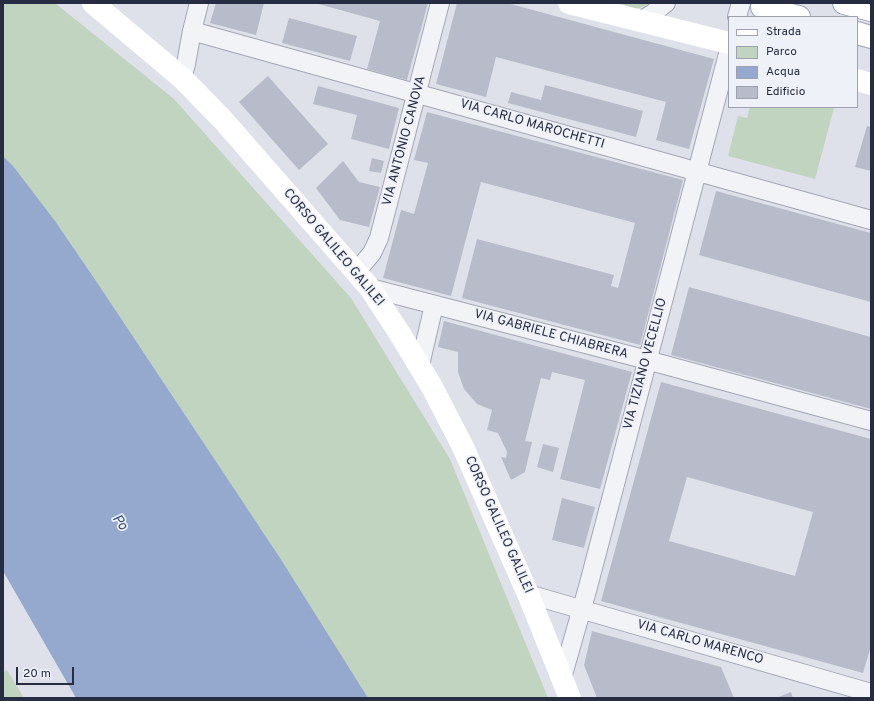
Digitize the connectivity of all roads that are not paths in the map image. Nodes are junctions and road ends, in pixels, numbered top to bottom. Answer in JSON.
{"nodes":[{"id":1,"x":93,"y":3,"type":"edge"},
{"id":2,"x":199,"y":3,"type":"edge"},
{"id":3,"x":440,"y":3,"type":"edge"},
{"id":4,"x":569,"y":3,"type":"edge"},
{"id":5,"x":666,"y":3,"type":"edge"},
{"id":6,"x":741,"y":3,"type":"edge"},
{"id":7,"x":844,"y":3,"type":"edge"},
{"id":8,"x":762,"y":7,"type":"dead end"},
{"id":9,"x":871,"y":10,"type":"edge"},
{"id":10,"x":737,"y":16,"type":"edge"},
{"id":11,"x":795,"y":16,"type":"edge"},
{"id":12,"x":640,"y":21,"type":"junction"},
{"id":13,"x":192,"y":31,"type":"junction"},
{"id":14,"x":858,"y":33,"type":"edge"},
{"id":15,"x":871,"y":37,"type":"edge"},
{"id":16,"x":728,"y":43,"type":"edge"},
{"id":17,"x":728,"y":54,"type":"edge"},
{"id":18,"x":182,"y":78,"type":"junction"},
{"id":19,"x":858,"y":80,"type":"edge"},
{"id":20,"x":871,"y":84,"type":"edge"},
{"id":21,"x":417,"y":93,"type":"junction"},
{"id":22,"x":697,"y":171,"type":"junction"},
{"id":23,"x":871,"y":220,"type":"edge"},
{"id":24,"x":356,"y":272,"type":"junction"},
{"id":25,"x":370,"y":288,"type":"junction"},
{"id":26,"x":434,"y":305,"type":"junction"},
{"id":27,"x":648,"y":360,"type":"junction"},
{"id":28,"x":420,"y":365,"type":"junction"},
{"id":29,"x":871,"y":421,"type":"edge"},
{"id":30,"x":528,"y":594,"type":"junction"},
{"id":31,"x":582,"y":610,"type":"junction"},
{"id":32,"x":562,"y":678,"type":"junction"},
{"id":33,"x":871,"y":693,"type":"edge"},
{"id":34,"x":570,"y":698,"type":"edge"}],
"edges":[{"from":1,"to":18,"type":"street","name":"CORSO GALILEO GALILEI"},
{"from":2,"to":13,"type":"street"},
{"from":3,"to":21,"type":"street","name":"VIA ANTONIO CANOVA"},
{"from":4,"to":12,"type":"street"},
{"from":5,"to":12,"type":"street"},
{"from":6,"to":10,"type":"street"},
{"from":7,"to":9,"type":"street"},
{"from":8,"to":11,"type":"street"},
{"from":12,"to":16,"type":"street"},
{"from":13,"to":18,"type":"street"},
{"from":13,"to":21,"type":"street","name":"VIA CARLO MAROCHETTI"},
{"from":14,"to":15,"type":"street"},
{"from":17,"to":22,"type":"street","name":"VIA TIZIANO VECELLIO"},
{"from":18,"to":24,"type":"street","name":"CORSO GALILEO GALILEI"},
{"from":19,"to":20,"type":"street"},
{"from":21,"to":22,"type":"street","name":"VIA CARLO MAROCHETTI"},
{"from":21,"to":24,"type":"street","name":"VIA ANTONIO CANOVA"},
{"from":22,"to":23,"type":"street","name":"VIA CARLO MAROCHETTI"},
{"from":22,"to":27,"type":"street","name":"VIA TIZIANO VECELLIO"},
{"from":24,"to":25,"type":"street","name":"CORSO GALILEO GALILEI"},
{"from":25,"to":26,"type":"street","name":"VIA GABRIELE CHIABRERA"},
{"from":25,"to":28,"type":"street","name":"CORSO GALILEO GALILEI"},
{"from":26,"to":27,"type":"street","name":"VIA GABRIELE CHIABRERA"},
{"from":26,"to":28,"type":"street"},
{"from":27,"to":29,"type":"street","name":"VIA GABRIELE CHIABRERA"},
{"from":27,"to":31,"type":"street","name":"VIA TIZIANO VECELLIO"},
{"from":28,"to":30,"type":"street","name":"CORSO GALILEO GALILEI"},
{"from":30,"to":31,"type":"street","name":"VIA CARLO MARENCO"},
{"from":30,"to":32,"type":"street","name":"CORSO GALILEO GALILEI"},
{"from":31,"to":32,"type":"street","name":"VIA TIZIANO VECELLIO"},
{"from":31,"to":33,"type":"street","name":"VIA CARLO MARENCO"},
{"from":32,"to":34,"type":"street","name":"CORSO GALILEO GALILEI"}]}
